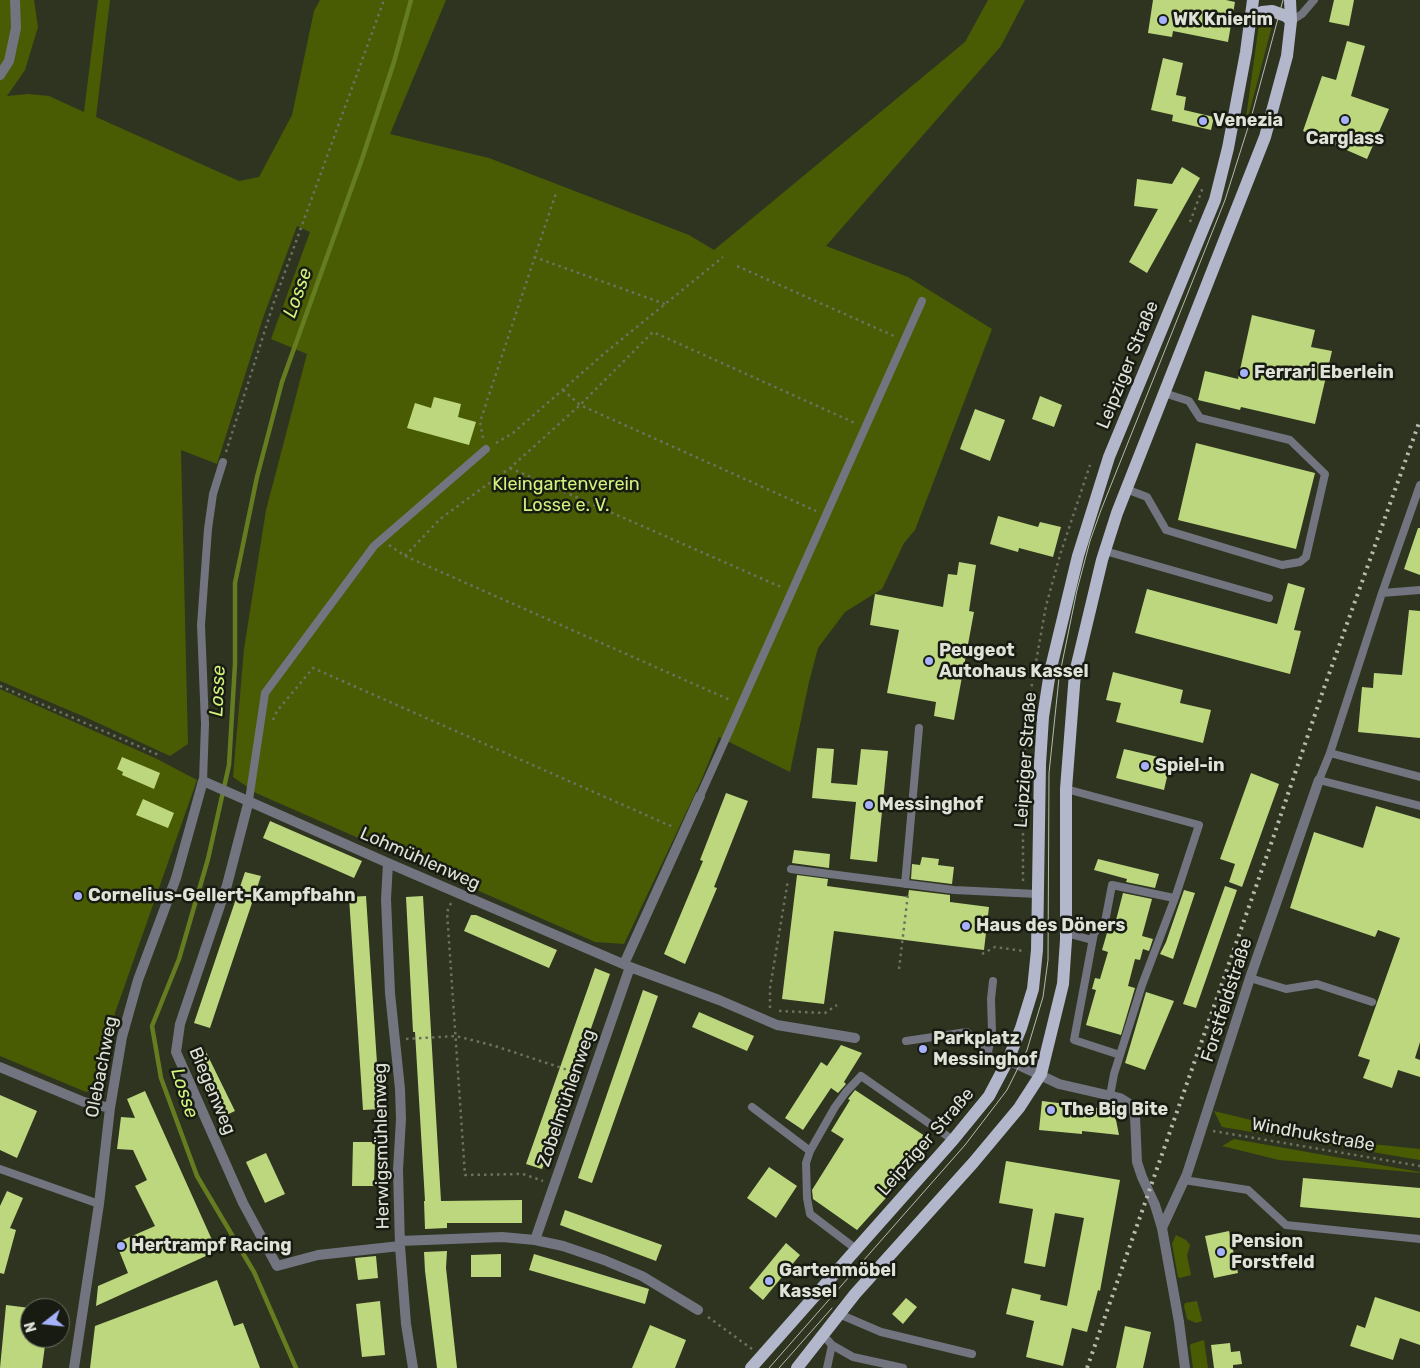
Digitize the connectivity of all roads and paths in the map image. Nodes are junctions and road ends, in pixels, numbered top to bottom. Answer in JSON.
{"nodes":[{"id":1,"x":15,"y":0,"type":"edge"},
{"id":2,"x":384,"y":0,"type":"edge"},
{"id":3,"x":1253,"y":0,"type":"edge"},
{"id":4,"x":1290,"y":0,"type":"edge"},
{"id":5,"x":1314,"y":0,"type":"edge"},
{"id":6,"x":1252,"y":17,"type":"junction"},
{"id":7,"x":1291,"y":21,"type":"junction"},
{"id":8,"x":0,"y":75,"type":"edge"},
{"id":9,"x":556,"y":193,"type":"dead end"},
{"id":10,"x":534,"y":257,"type":"junction"},
{"id":11,"x":723,"y":257,"type":"dead end"},
{"id":12,"x":737,"y":266,"type":"dead end"},
{"id":13,"x":922,"y":301,"type":"dead end"},
{"id":14,"x":664,"y":304,"type":"junction"},
{"id":15,"x":904,"y":340,"type":"junction"},
{"id":16,"x":562,"y":390,"type":"junction"},
{"id":17,"x":1164,"y":393,"type":"junction"},
{"id":18,"x":580,"y":405,"type":"junction"},
{"id":19,"x":866,"y":428,"type":"junction"},
{"id":20,"x":486,"y":449,"type":"junction"},
{"id":21,"x":223,"y":462,"type":"joint"},
{"id":22,"x":510,"y":468,"type":"junction"},
{"id":23,"x":1420,"y":485,"type":"edge"},
{"id":24,"x":1126,"y":489,"type":"junction"},
{"id":25,"x":826,"y":516,"type":"junction"},
{"id":26,"x":381,"y":540,"type":"junction"},
{"id":27,"x":1105,"y":551,"type":"junction"},
{"id":28,"x":404,"y":556,"type":"junction"},
{"id":29,"x":1420,"y":590,"type":"edge"},
{"id":30,"x":792,"y":592,"type":"junction"},
{"id":31,"x":1382,"y":593,"type":"junction"},
{"id":32,"x":1269,"y":598,"type":"dead end"},
{"id":33,"x":0,"y":686,"type":"edge"},
{"id":34,"x":740,"y":705,"type":"junction"},
{"id":35,"x":270,"y":727,"type":"dead end"},
{"id":36,"x":919,"y":728,"type":"dead end"},
{"id":37,"x":1330,"y":753,"type":"junction"},
{"id":38,"x":161,"y":756,"type":"dead end"},
{"id":39,"x":1420,"y":777,"type":"edge"},
{"id":40,"x":1320,"y":780,"type":"junction"},
{"id":41,"x":207,"y":783,"type":"junction"},
{"id":42,"x":1066,"y":789,"type":"junction"},
{"id":43,"x":700,"y":796,"type":"joint"},
{"id":44,"x":244,"y":798,"type":"junction"},
{"id":45,"x":1420,"y":806,"type":"edge"},
{"id":46,"x":684,"y":832,"type":"junction"},
{"id":47,"x":388,"y":863,"type":"junction"},
{"id":48,"x":791,"y":869,"type":"joint"},
{"id":49,"x":907,"y":885,"type":"junction"},
{"id":50,"x":456,"y":892,"type":"junction"},
{"id":51,"x":1037,"y":894,"type":"junction"},
{"id":52,"x":1174,"y":898,"type":"junction"},
{"id":53,"x":1066,"y":933,"type":"junction"},
{"id":54,"x":1092,"y":940,"type":"junction"},
{"id":55,"x":1026,"y":951,"type":"dead end"},
{"id":56,"x":982,"y":954,"type":"dead end"},
{"id":57,"x":627,"y":965,"type":"junction"},
{"id":58,"x":898,"y":969,"type":"dead end"},
{"id":59,"x":1250,"y":978,"type":"junction"},
{"id":60,"x":993,"y":981,"type":"dead end"},
{"id":61,"x":1372,"y":1002,"type":"dead end"},
{"id":62,"x":837,"y":1005,"type":"dead end"},
{"id":63,"x":456,"y":1036,"type":"junction"},
{"id":64,"x":855,"y":1038,"type":"dead end"},
{"id":65,"x":395,"y":1040,"type":"junction"},
{"id":66,"x":906,"y":1041,"type":"dead end"},
{"id":67,"x":988,"y":1052,"type":"junction"},
{"id":68,"x":1120,"y":1055,"type":"junction"},
{"id":69,"x":1006,"y":1064,"type":"junction"},
{"id":70,"x":0,"y":1067,"type":"edge"},
{"id":71,"x":1041,"y":1074,"type":"junction"},
{"id":72,"x":591,"y":1078,"type":"junction"},
{"id":73,"x":1110,"y":1096,"type":"junction"},
{"id":74,"x":752,"y":1107,"type":"dead end"},
{"id":75,"x":110,"y":1108,"type":"junction"},
{"id":76,"x":1202,"y":1129,"type":"junction"},
{"id":77,"x":953,"y":1140,"type":"junction"},
{"id":78,"x":810,"y":1151,"type":"junction"},
{"id":79,"x":1420,"y":1166,"type":"edge"},
{"id":80,"x":0,"y":1169,"type":"edge"},
{"id":81,"x":1184,"y":1180,"type":"junction"},
{"id":82,"x":554,"y":1185,"type":"junction"},
{"id":83,"x":99,"y":1204,"type":"junction"},
{"id":84,"x":1162,"y":1228,"type":"junction"},
{"id":85,"x":535,"y":1240,"type":"junction"},
{"id":86,"x":1420,"y":1240,"type":"edge"},
{"id":87,"x":400,"y":1244,"type":"junction"},
{"id":88,"x":856,"y":1249,"type":"junction"},
{"id":89,"x":698,"y":1310,"type":"joint"},
{"id":90,"x":839,"y":1314,"type":"junction"},
{"id":91,"x":823,"y":1335,"type":"junction"},
{"id":92,"x":832,"y":1345,"type":"junction"},
{"id":93,"x":754,"y":1350,"type":"dead end"},
{"id":94,"x":972,"y":1354,"type":"dead end"},
{"id":95,"x":74,"y":1368,"type":"edge"},
{"id":96,"x":412,"y":1368,"type":"edge"},
{"id":97,"x":751,"y":1368,"type":"edge"},
{"id":98,"x":797,"y":1368,"type":"edge"},
{"id":99,"x":827,"y":1368,"type":"edge"},
{"id":100,"x":903,"y":1368,"type":"edge"},
{"id":101,"x":1185,"y":1368,"type":"edge"}],
"edges":[{"from":1,"to":8,"type":"street"},
{"from":2,"to":21,"type":"path"},
{"from":3,"to":6,"type":"main road","name":"Leipziger Straße"},
{"from":4,"to":7,"type":"main road"},
{"from":5,"to":7,"type":"lane"},
{"from":6,"to":7,"type":"main road"},
{"from":6,"to":51,"type":"main road","name":"Leipziger Straße"},
{"from":7,"to":17,"type":"main road"},
{"from":9,"to":10,"type":"path"},
{"from":10,"to":14,"type":"path"},
{"from":10,"to":20,"type":"path"},
{"from":11,"to":14,"type":"path"},
{"from":12,"to":15,"type":"path"},
{"from":13,"to":15,"type":"lane"},
{"from":14,"to":16,"type":"path"},
{"from":15,"to":19,"type":"lane"},
{"from":16,"to":18,"type":"path"},
{"from":16,"to":20,"type":"path"},
{"from":17,"to":24,"type":"main road"},
{"from":17,"to":24,"type":"lane"},
{"from":18,"to":19,"type":"path"},
{"from":18,"to":22,"type":"path"},
{"from":18,"to":25,"type":"path"},
{"from":19,"to":25,"type":"lane"},
{"from":20,"to":26,"type":"lane"},
{"from":21,"to":41,"type":"lane"},
{"from":22,"to":28,"type":"path"},
{"from":22,"to":30,"type":"path"},
{"from":23,"to":31,"type":"lane"},
{"from":24,"to":27,"type":"main road"},
{"from":25,"to":30,"type":"lane"},
{"from":26,"to":28,"type":"path"},
{"from":26,"to":44,"type":"lane"},
{"from":27,"to":32,"type":"lane"},
{"from":27,"to":42,"type":"main road"},
{"from":28,"to":34,"type":"path"},
{"from":29,"to":31,"type":"lane"},
{"from":30,"to":34,"type":"lane"},
{"from":31,"to":37,"type":"lane"},
{"from":33,"to":38,"type":"path"},
{"from":34,"to":43,"type":"lane"},
{"from":35,"to":46,"type":"path"},
{"from":36,"to":49,"type":"lane"},
{"from":37,"to":39,"type":"lane"},
{"from":37,"to":40,"type":"lane"},
{"from":40,"to":45,"type":"lane"},
{"from":40,"to":59,"type":"street","name":"Forstfeldstraße"},
{"from":41,"to":44,"type":"street","name":"Lohmühlenweg"},
{"from":41,"to":75,"type":"street","name":"Olebachweg"},
{"from":42,"to":52,"type":"lane"},
{"from":42,"to":53,"type":"main road"},
{"from":43,"to":46,"type":"street"},
{"from":44,"to":47,"type":"street","name":"Lohmühlenweg"},
{"from":44,"to":87,"type":"street","name":"Biegenweg"},
{"from":46,"to":57,"type":"street"},
{"from":47,"to":50,"type":"street","name":"Lohmühlenweg"},
{"from":47,"to":65,"type":"street","name":"Herwigsmühlenweg"},
{"from":48,"to":49,"type":"lane"},
{"from":48,"to":62,"type":"path"},
{"from":49,"to":51,"type":"lane"},
{"from":49,"to":58,"type":"path"},
{"from":50,"to":57,"type":"street","name":"Lohmühlenweg"},
{"from":50,"to":63,"type":"path"},
{"from":51,"to":69,"type":"main road","name":"Leipziger Straße"},
{"from":52,"to":54,"type":"lane"},
{"from":52,"to":68,"type":"lane"},
{"from":53,"to":54,"type":"lane"},
{"from":53,"to":71,"type":"main road"},
{"from":54,"to":68,"type":"lane"},
{"from":55,"to":56,"type":"path"},
{"from":57,"to":64,"type":"street","name":"Lohmühlenweg"},
{"from":57,"to":72,"type":"street","name":"Zobelmühlenweg"},
{"from":59,"to":61,"type":"lane"},
{"from":59,"to":76,"type":"street","name":"Forstfeldstraße"},
{"from":60,"to":67,"type":"lane"},
{"from":63,"to":65,"type":"path"},
{"from":63,"to":72,"type":"path"},
{"from":63,"to":82,"type":"path"},
{"from":65,"to":87,"type":"street","name":"Herwigsmühlenweg"},
{"from":66,"to":67,"type":"lane"},
{"from":67,"to":69,"type":"lane"},
{"from":68,"to":73,"type":"lane"},
{"from":69,"to":71,"type":"street"},
{"from":69,"to":77,"type":"main road","name":"Leipziger Straße"},
{"from":70,"to":75,"type":"street"},
{"from":71,"to":73,"type":"street"},
{"from":71,"to":90,"type":"main road"},
{"from":72,"to":82,"type":"street","name":"Zobelmühlenweg"},
{"from":73,"to":84,"type":"street"},
{"from":74,"to":78,"type":"lane"},
{"from":75,"to":83,"type":"street","name":"Olebachweg"},
{"from":76,"to":79,"type":"path","name":"Windhukstraße"},
{"from":76,"to":81,"type":"street","name":"Forstfeldstraße"},
{"from":77,"to":78,"type":"lane"},
{"from":77,"to":88,"type":"main road","name":"Leipziger Straße"},
{"from":78,"to":88,"type":"lane"},
{"from":80,"to":83,"type":"lane"},
{"from":81,"to":84,"type":"street","name":"Forstfeldstraße"},
{"from":81,"to":86,"type":"lane"},
{"from":82,"to":85,"type":"street","name":"Zobelmühlenweg"},
{"from":83,"to":95,"type":"street","name":"Olebachweg"},
{"from":84,"to":101,"type":"street"},
{"from":85,"to":87,"type":"street"},
{"from":85,"to":89,"type":"street"},
{"from":87,"to":96,"type":"street","name":"Herwigsmühlenweg"},
{"from":88,"to":97,"type":"main road","name":"Leipziger Straße"},
{"from":89,"to":93,"type":"path"},
{"from":90,"to":91,"type":"main road"},
{"from":90,"to":94,"type":"lane"},
{"from":91,"to":92,"type":"lane"},
{"from":91,"to":98,"type":"main road"},
{"from":92,"to":99,"type":"lane"},
{"from":92,"to":100,"type":"lane"}]}
